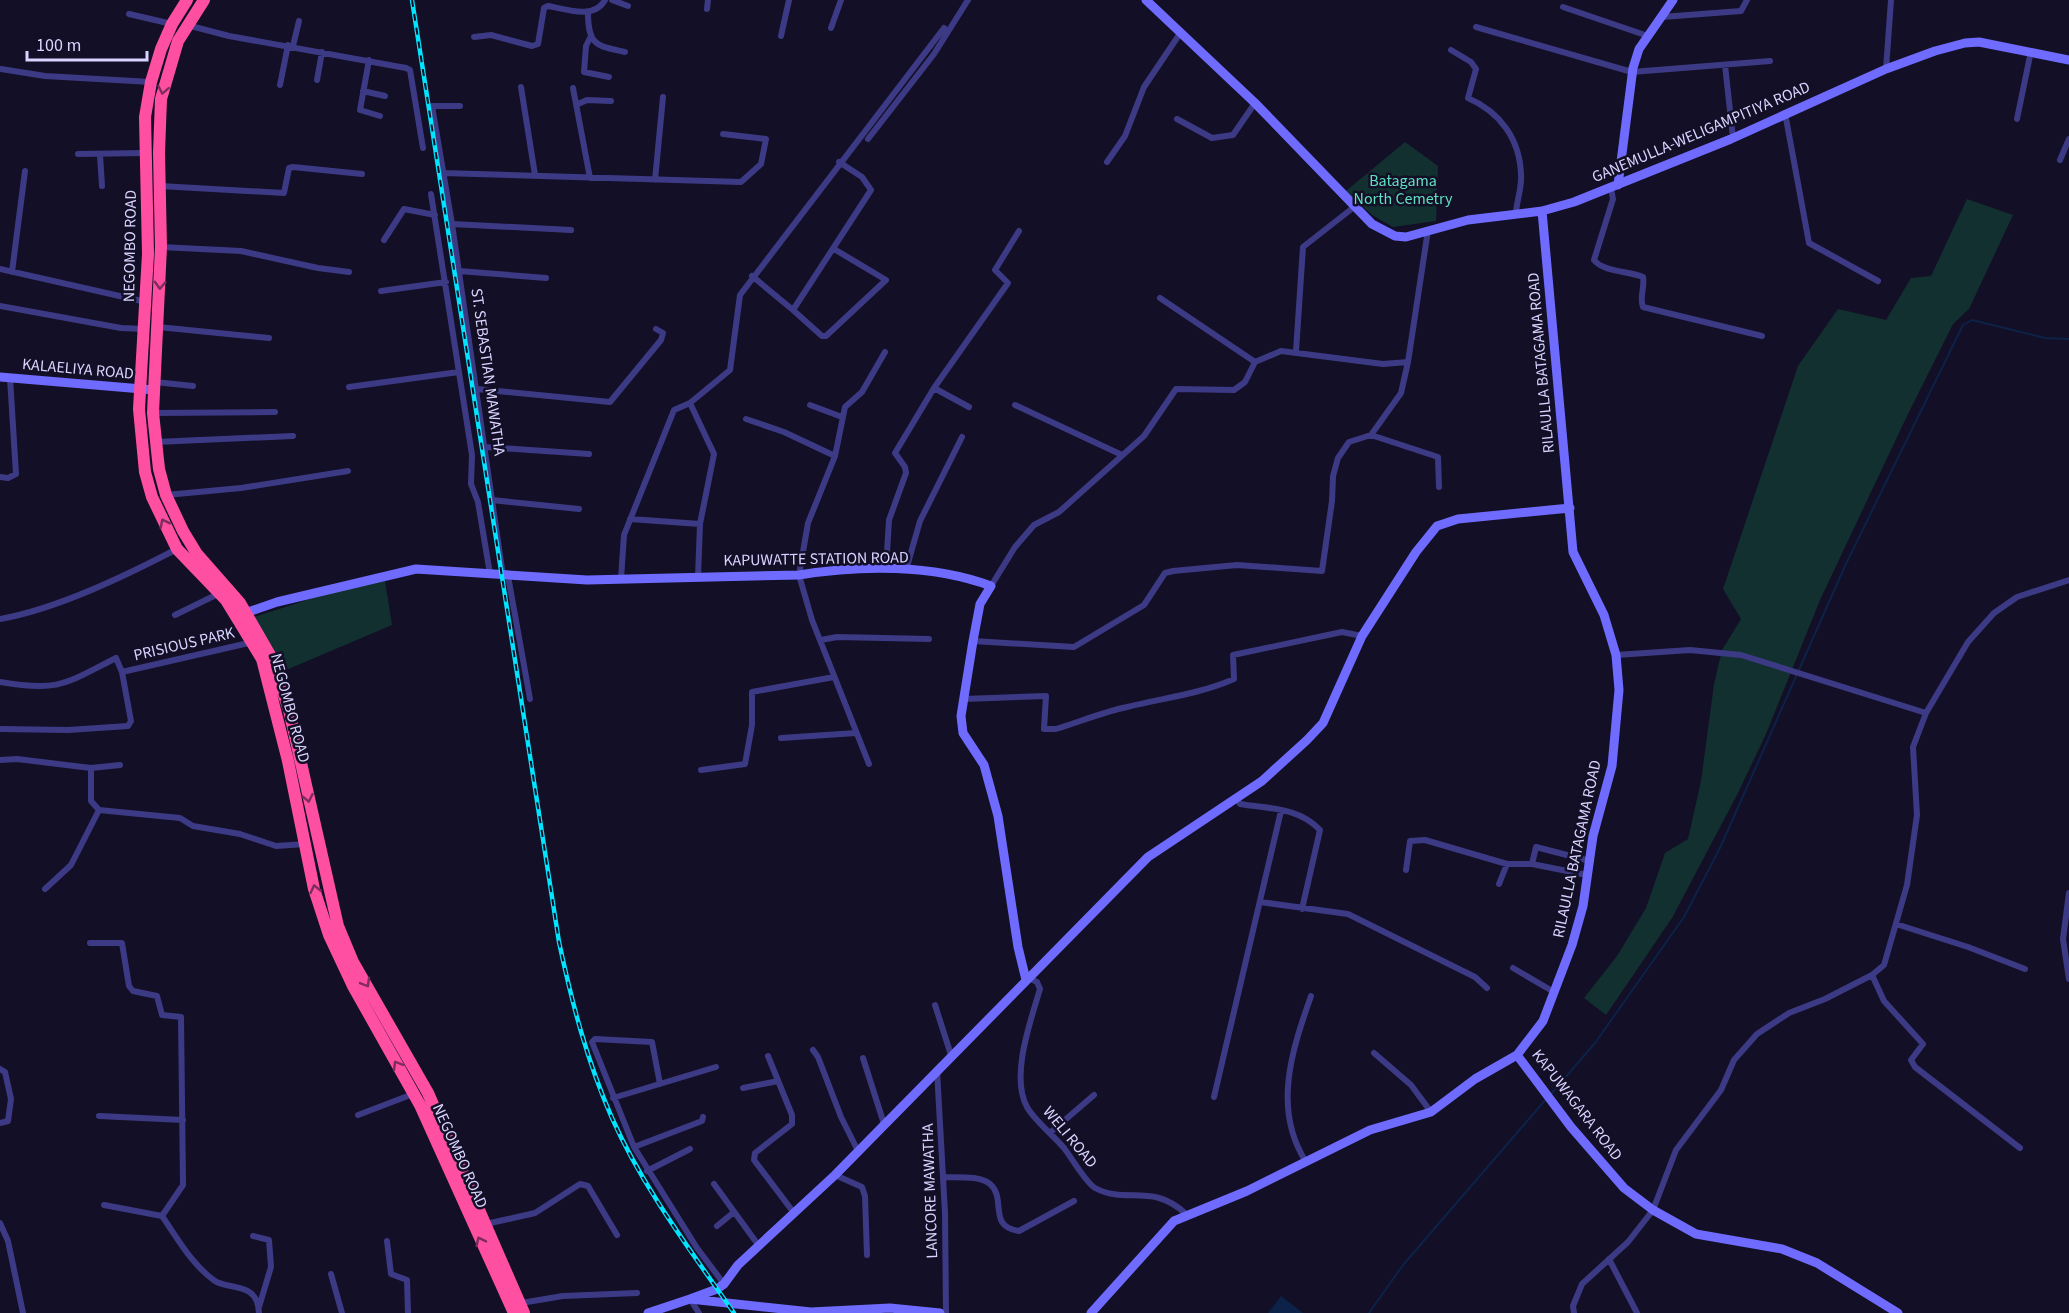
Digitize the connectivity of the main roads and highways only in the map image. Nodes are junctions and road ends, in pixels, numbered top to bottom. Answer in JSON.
{"nodes":[{"id":1,"x":187,"y":0,"type":"edge"},
{"id":2,"x":204,"y":0,"type":"edge"},
{"id":3,"x":242,"y":614,"type":"junction"},
{"id":4,"x":520,"y":1310,"type":"edge"}],
"edges":[{"from":3,"to":1,"type":"highway","name":"NEGOMBO ROAD","one_way":true},
{"from":2,"to":3,"type":"highway","name":"NEGOMBO ROAD","one_way":true},
{"from":4,"to":3,"type":"highway","name":"NEGOMBO ROAD","one_way":true},
{"from":3,"to":4,"type":"highway","name":"NEGOMBO ROAD","one_way":true}]}
